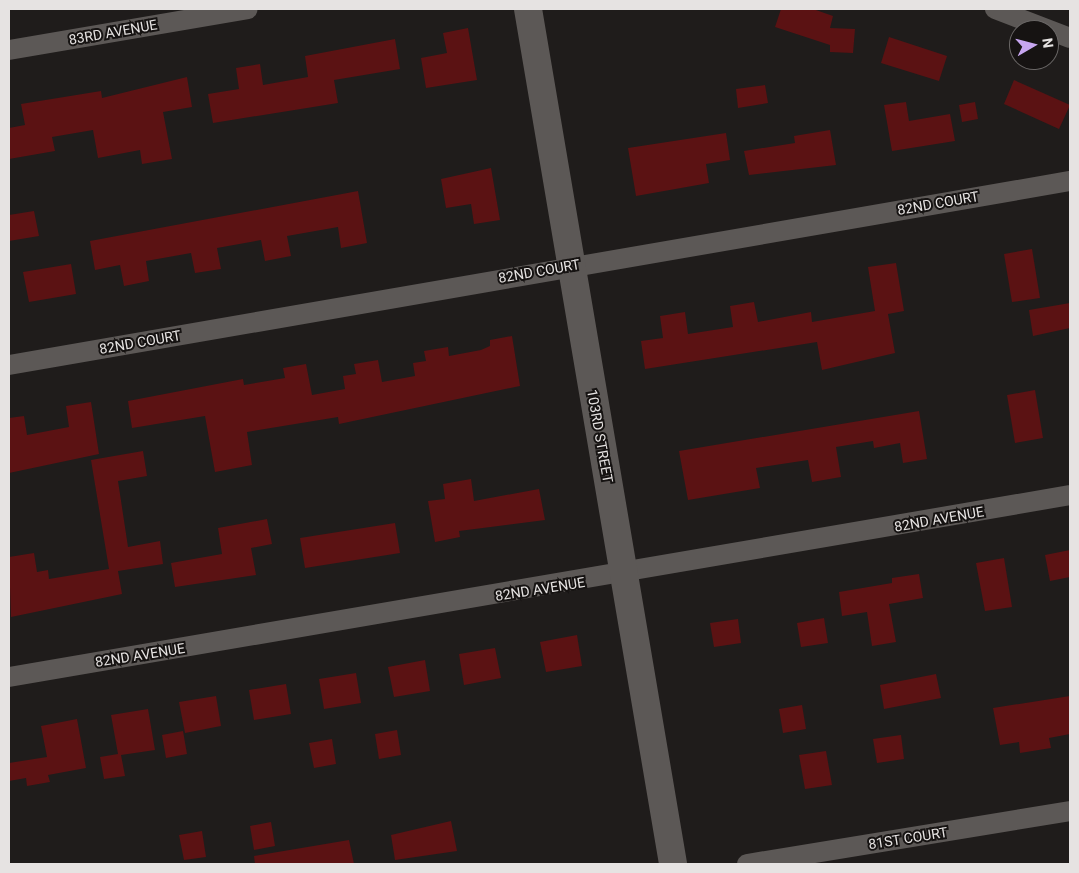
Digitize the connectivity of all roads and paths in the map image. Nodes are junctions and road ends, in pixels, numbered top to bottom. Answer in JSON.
{"nodes":[{"id":1,"x":248,"y":9,"type":"edge"},
{"id":2,"x":528,"y":9,"type":"edge"},
{"id":3,"x":995,"y":9,"type":"edge"},
{"id":4,"x":1070,"y":38,"type":"edge"},
{"id":5,"x":9,"y":50,"type":"edge"},
{"id":6,"x":1070,"y":180,"type":"edge"},
{"id":7,"x":571,"y":265,"type":"junction"},
{"id":8,"x":9,"y":365,"type":"edge"},
{"id":9,"x":1070,"y":495,"type":"edge"},
{"id":10,"x":624,"y":575,"type":"junction"},
{"id":11,"x":9,"y":677,"type":"edge"},
{"id":12,"x":1070,"y":811,"type":"edge"},
{"id":13,"x":673,"y":864,"type":"edge"},
{"id":14,"x":747,"y":864,"type":"edge"}],
"edges":[{"from":1,"to":5,"type":"street","name":"83RD AVENUE"},
{"from":2,"to":7,"type":"street","name":"103RD STREET"},
{"from":3,"to":4,"type":"street"},
{"from":6,"to":7,"type":"street","name":"82ND COURT"},
{"from":7,"to":8,"type":"street","name":"82ND COURT"},
{"from":7,"to":10,"type":"street","name":"103RD STREET"},
{"from":9,"to":10,"type":"street","name":"82ND AVENUE"},
{"from":10,"to":11,"type":"street","name":"82ND AVENUE"},
{"from":10,"to":13,"type":"street","name":"103RD STREET"},
{"from":12,"to":14,"type":"street","name":"81ST COURT"}]}
